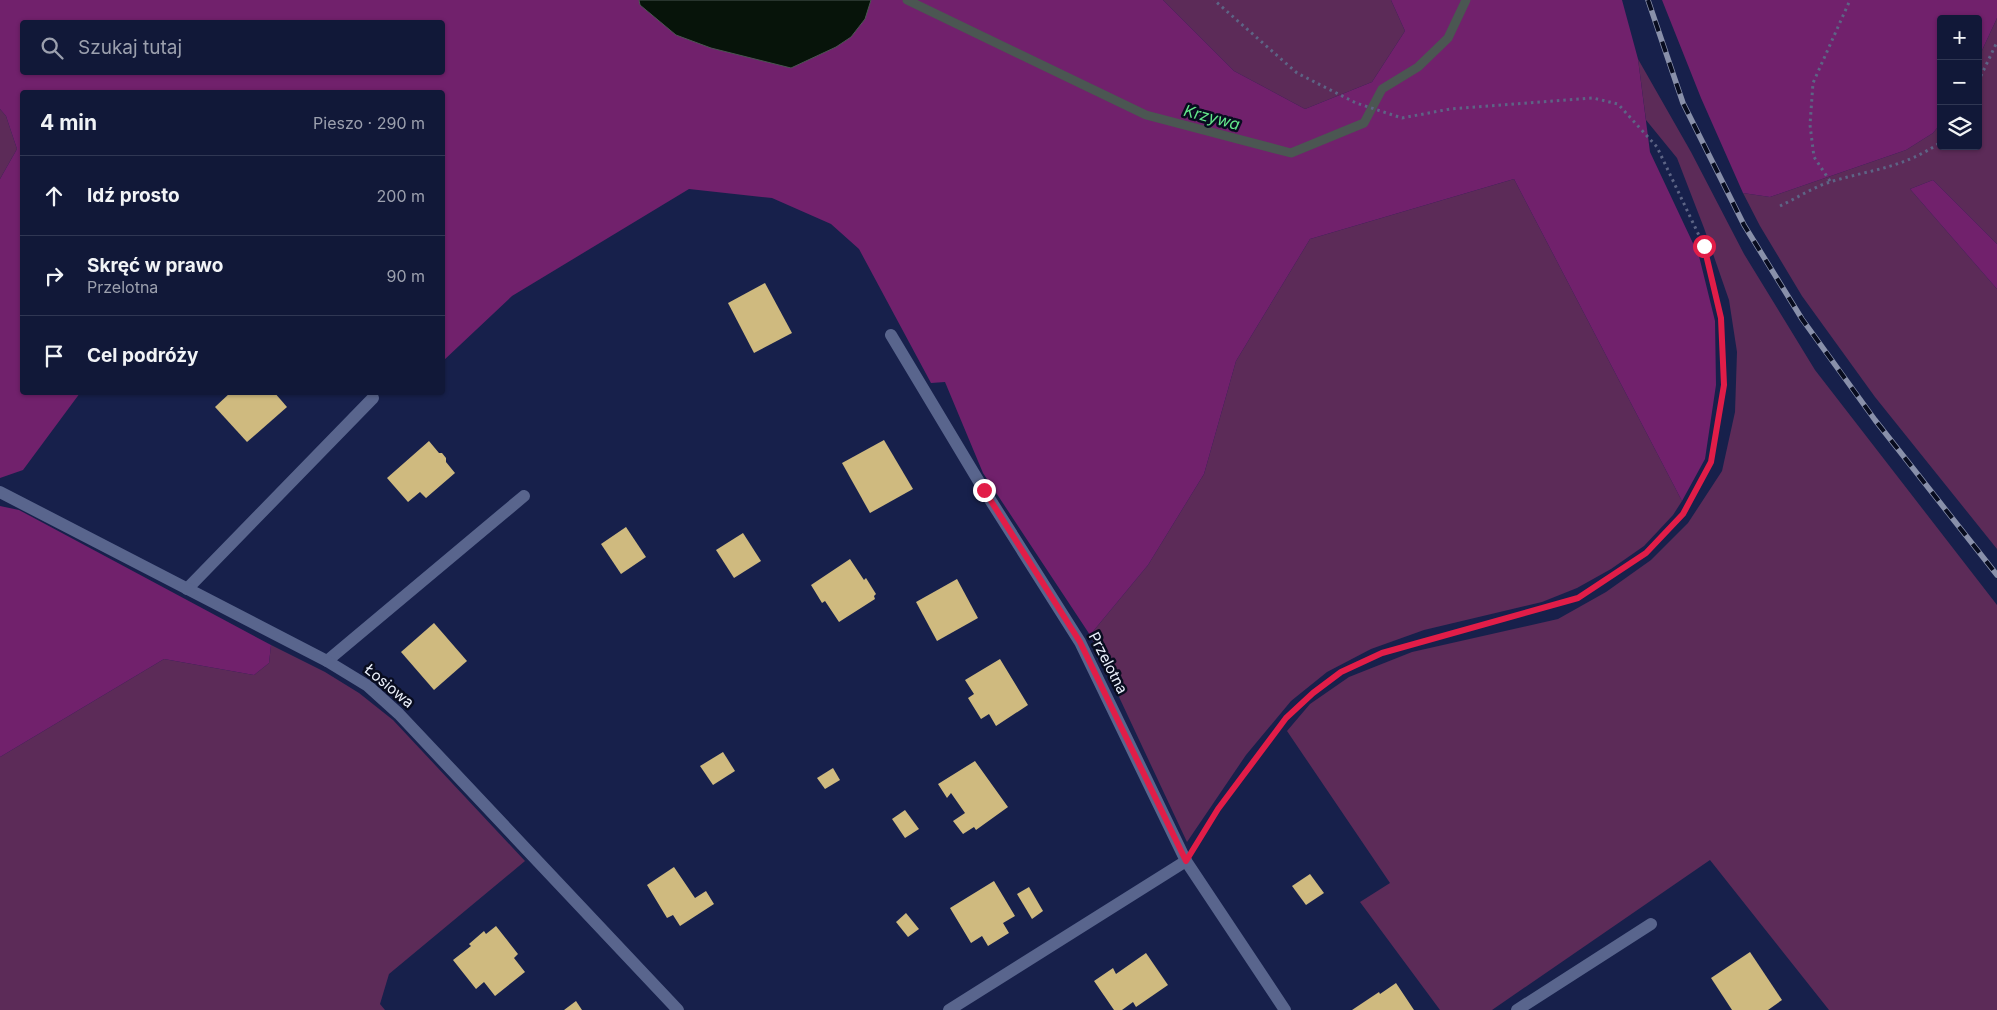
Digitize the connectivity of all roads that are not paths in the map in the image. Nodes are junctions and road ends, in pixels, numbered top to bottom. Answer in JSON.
{"nodes":[{"id":1,"x":891,"y":335,"type":"dead end"},
{"id":2,"x":373,"y":398,"type":"dead end"},
{"id":3,"x":0,"y":492,"type":"edge"},
{"id":4,"x":524,"y":496,"type":"dead end"},
{"id":5,"x":187,"y":589,"type":"junction"},
{"id":6,"x":327,"y":661,"type":"junction"},
{"id":7,"x":1186,"y":861,"type":"junction"},
{"id":8,"x":1651,"y":924,"type":"dead end"},
{"id":9,"x":678,"y":1010,"type":"edge"},
{"id":10,"x":949,"y":1010,"type":"edge"},
{"id":11,"x":1285,"y":1010,"type":"edge"},
{"id":12,"x":1517,"y":1010,"type":"edge"}],
"edges":[{"from":1,"to":7,"type":"street","name":"Przelotna"},
{"from":2,"to":5,"type":"street"},
{"from":3,"to":5,"type":"street","name":"Łosiowa"},
{"from":4,"to":6,"type":"street"},
{"from":5,"to":6,"type":"street","name":"Łosiowa"},
{"from":6,"to":9,"type":"street","name":"Łosiowa"},
{"from":7,"to":10,"type":"street"},
{"from":7,"to":11,"type":"street","name":"Przelotna"},
{"from":8,"to":12,"type":"street"}]}
